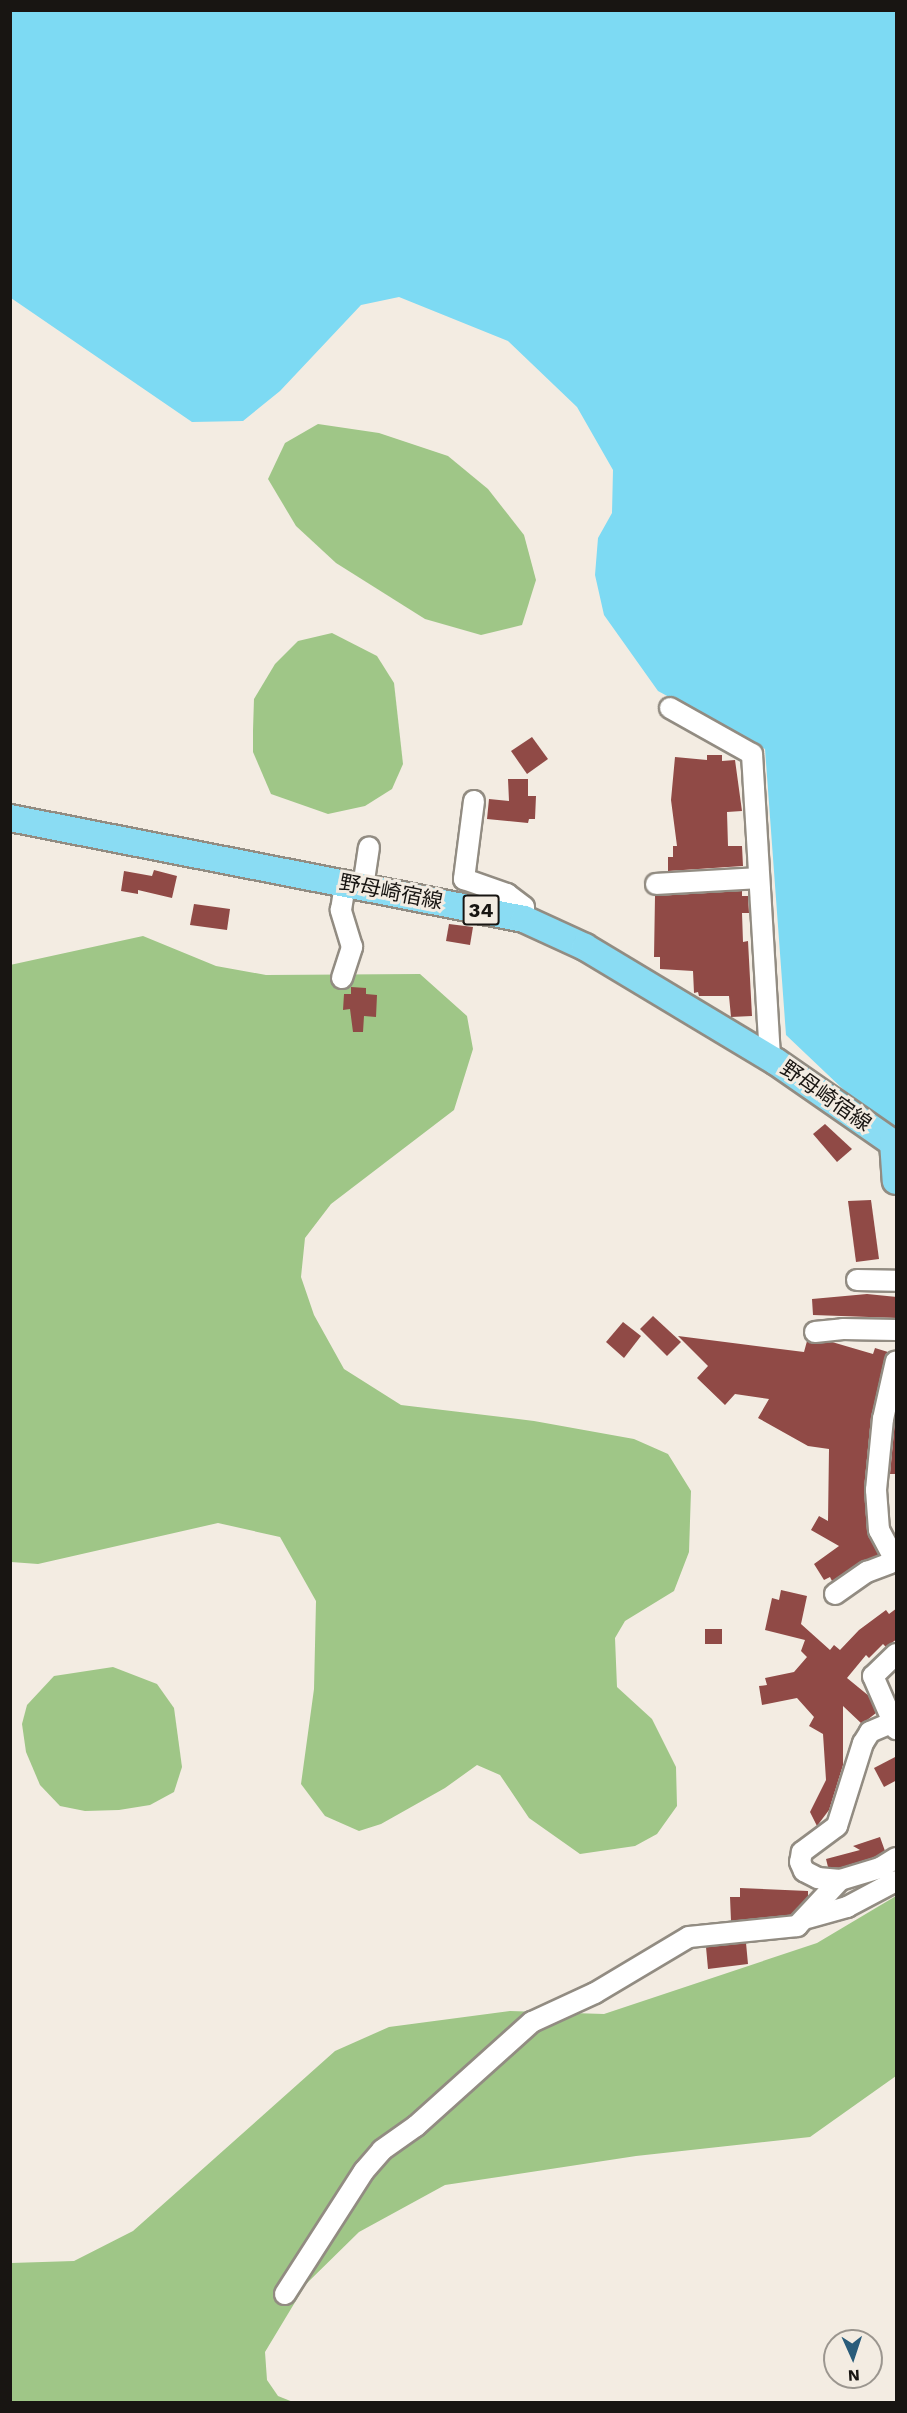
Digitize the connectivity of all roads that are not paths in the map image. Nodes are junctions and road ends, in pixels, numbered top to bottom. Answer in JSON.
{"nodes":[{"id":1,"x":670,"y":708,"type":"dead end"},
{"id":2,"x":474,"y":801,"type":"dead end"},
{"id":3,"x":10,"y":818,"type":"edge"},
{"id":4,"x":369,"y":847,"type":"dead end"},
{"id":5,"x":759,"y":878,"type":"junction"},
{"id":6,"x":656,"y":884,"type":"dead end"},
{"id":7,"x":354,"y":885,"type":"junction"},
{"id":8,"x":524,"y":920,"type":"junction"},
{"id":9,"x":342,"y":978,"type":"dead end"},
{"id":10,"x":770,"y":1058,"type":"junction"},
{"id":11,"x":895,"y":1144,"type":"edge"},
{"id":12,"x":897,"y":1181,"type":"edge"},
{"id":13,"x":857,"y":1280,"type":"dead end"},
{"id":14,"x":895,"y":1282,"type":"edge"},
{"id":15,"x":897,"y":1330,"type":"edge"},
{"id":16,"x":815,"y":1332,"type":"dead end"},
{"id":17,"x":897,"y":1361,"type":"edge"},
{"id":18,"x":895,"y":1564,"type":"edge"},
{"id":19,"x":835,"y":1594,"type":"dead end"},
{"id":20,"x":897,"y":1654,"type":"edge"},
{"id":21,"x":894,"y":1726,"type":"edge"},
{"id":22,"x":897,"y":1858,"type":"edge"},
{"id":23,"x":840,"y":1880,"type":"junction"},
{"id":24,"x":897,"y":1881,"type":"edge"},
{"id":25,"x":807,"y":1918,"type":"junction"},
{"id":26,"x":285,"y":2294,"type":"dead end"}],
"edges":[{"from":1,"to":5,"type":"street"},
{"from":2,"to":8,"type":"street"},
{"from":3,"to":7,"type":"main road","name":"野母崎宿線","number":"34"},
{"from":4,"to":7,"type":"street"},
{"from":5,"to":6,"type":"street"},
{"from":5,"to":10,"type":"street"},
{"from":7,"to":8,"type":"main road","name":"野母崎宿線","number":"34"},
{"from":7,"to":9,"type":"street"},
{"from":8,"to":10,"type":"main road","name":"野母崎宿線","number":"34"},
{"from":10,"to":11,"type":"main road","name":"野母崎宿線","number":"34"},
{"from":11,"to":12,"type":"main road","name":"野母崎宿線","number":"34"},
{"from":13,"to":14,"type":"street"},
{"from":15,"to":16,"type":"street"},
{"from":17,"to":18,"type":"street"},
{"from":18,"to":19,"type":"street"},
{"from":20,"to":21,"type":"street"},
{"from":21,"to":23,"type":"street"},
{"from":22,"to":23,"type":"street"},
{"from":23,"to":25,"type":"street"},
{"from":24,"to":25,"type":"street"},
{"from":25,"to":26,"type":"street"}]}
